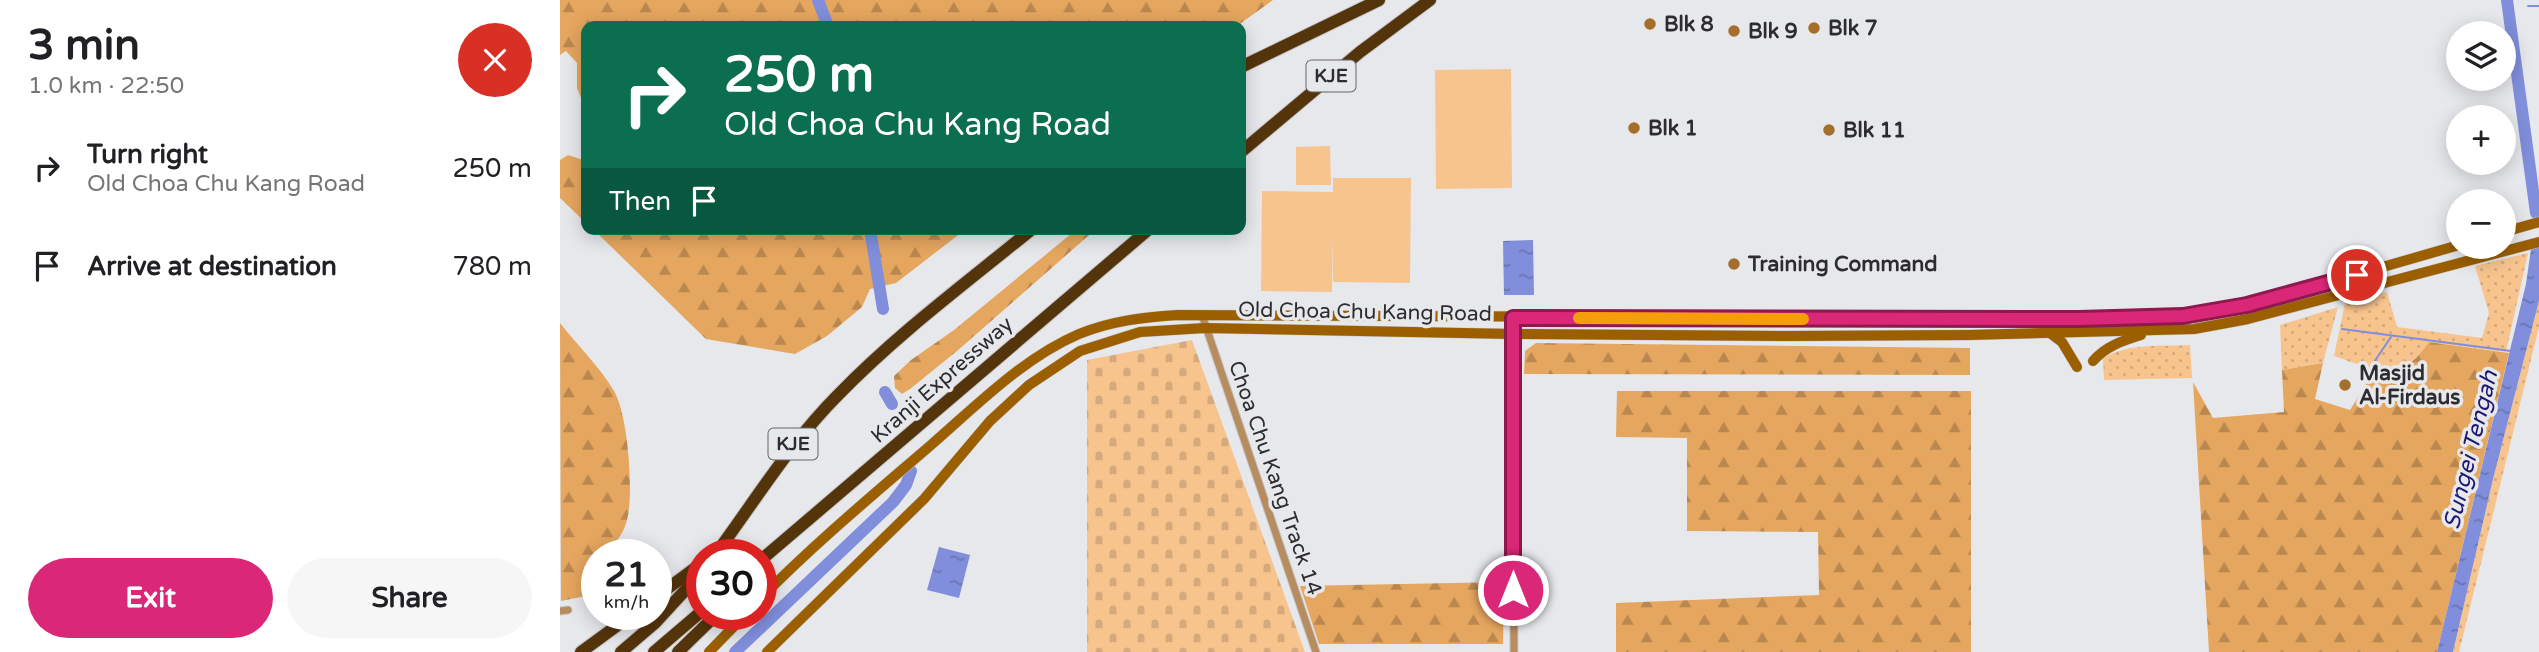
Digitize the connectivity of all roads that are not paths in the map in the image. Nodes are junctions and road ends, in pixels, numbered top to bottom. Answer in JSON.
{"nodes":[{"id":1,"x":1379,"y":0,"type":"edge"},
{"id":2,"x":1430,"y":0,"type":"edge"},
{"id":3,"x":1246,"y":65,"type":"edge"},
{"id":4,"x":1246,"y":148,"type":"edge"},
{"id":5,"x":2539,"y":222,"type":"edge"},
{"id":6,"x":2516,"y":229,"type":"edge"},
{"id":7,"x":1025,"y":235,"type":"edge"},
{"id":8,"x":1142,"y":235,"type":"edge"},
{"id":9,"x":2539,"y":242,"type":"edge"},
{"id":10,"x":2446,"y":248,"type":"edge"},
{"id":11,"x":2392,"y":263,"type":"junction"},
{"id":12,"x":2440,"y":267,"type":"junction"},
{"id":13,"x":1202,"y":315,"type":"junction"},
{"id":14,"x":1513,"y":318,"type":"junction"},
{"id":15,"x":1780,"y":319,"type":"junction"},
{"id":16,"x":1205,"y":328,"type":"junction"},
{"id":17,"x":2151,"y":332,"type":"junction"},
{"id":18,"x":2050,"y":333,"type":"junction"},
{"id":19,"x":1513,"y":334,"type":"junction"},
{"id":20,"x":1790,"y":336,"type":"junction"},
{"id":21,"x":2093,"y":361,"type":"dead end"},
{"id":22,"x":2077,"y":367,"type":"dead end"},
{"id":23,"x":973,"y":409,"type":"junction"},
{"id":24,"x":990,"y":421,"type":"junction"},
{"id":25,"x":725,"y":539,"type":"edge"},
{"id":26,"x":777,"y":546,"type":"edge"},
{"id":27,"x":777,"y":582,"type":"edge"},
{"id":28,"x":686,"y":589,"type":"edge"},
{"id":29,"x":686,"y":625,"type":"edge"},
{"id":30,"x":611,"y":630,"type":"edge"},
{"id":31,"x":701,"y":630,"type":"edge"},
{"id":32,"x":730,"y":630,"type":"edge"},
{"id":33,"x":581,"y":652,"type":"edge"},
{"id":34,"x":621,"y":652,"type":"edge"},
{"id":35,"x":654,"y":652,"type":"edge"},
{"id":36,"x":678,"y":652,"type":"edge"},
{"id":37,"x":709,"y":652,"type":"edge"},
{"id":38,"x":767,"y":652,"type":"edge"},
{"id":39,"x":1316,"y":652,"type":"edge"},
{"id":40,"x":1514,"y":652,"type":"edge"}],
"edges":[{"from":1,"to":3,"type":"highway","number":"KJE"},
{"from":2,"to":4,"type":"highway","number":"KJE"},
{"from":5,"to":6,"type":"main road"},
{"from":7,"to":25,"type":"highway","number":"KJE"},
{"from":8,"to":26,"type":"highway","name":"Kranji Expressway"},
{"from":9,"to":12,"type":"main road","name":"Old Choa Chu Kang Road"},
{"from":10,"to":11,"type":"main road","name":"Old Choa Chu Kang Road"},
{"from":11,"to":12,"type":"main road"},
{"from":11,"to":15,"type":"main road","name":"Old Choa Chu Kang Road"},
{"from":12,"to":17,"type":"main road","name":"Old Choa Chu Kang Road"},
{"from":13,"to":14,"type":"main road","name":"Old Choa Chu Kang Road"},
{"from":13,"to":16,"type":"street","name":"Choa Chu Kang Track 14"},
{"from":13,"to":23,"type":"main road","name":"Old Choa Chu Kang Road"},
{"from":14,"to":15,"type":"main road","name":"Old Choa Chu Kang Road"},
{"from":14,"to":19,"type":"street"},
{"from":15,"to":20,"type":"main road"},
{"from":16,"to":19,"type":"main road","name":"Old Choa Chu Kang Road"},
{"from":16,"to":24,"type":"main road","name":"Old Choa Chu Kang Road"},
{"from":16,"to":39,"type":"street","name":"Choa Chu Kang Track 14"},
{"from":17,"to":18,"type":"main road","name":"Old Choa Chu Kang Road"},
{"from":17,"to":21,"type":"main road"},
{"from":18,"to":20,"type":"main road","name":"Old Choa Chu Kang Road"},
{"from":18,"to":22,"type":"main road"},
{"from":19,"to":20,"type":"main road","name":"Old Choa Chu Kang Road"},
{"from":19,"to":40,"type":"street"},
{"from":23,"to":24,"type":"main road"},
{"from":23,"to":27,"type":"main road","name":"Old Choa Chu Kang Road"},
{"from":24,"to":38,"type":"main road","name":"Old Choa Chu Kang Road"},
{"from":28,"to":34,"type":"highway"},
{"from":29,"to":35,"type":"highway"},
{"from":30,"to":33,"type":"highway"},
{"from":31,"to":36,"type":"highway"},
{"from":32,"to":37,"type":"main road"}]}
